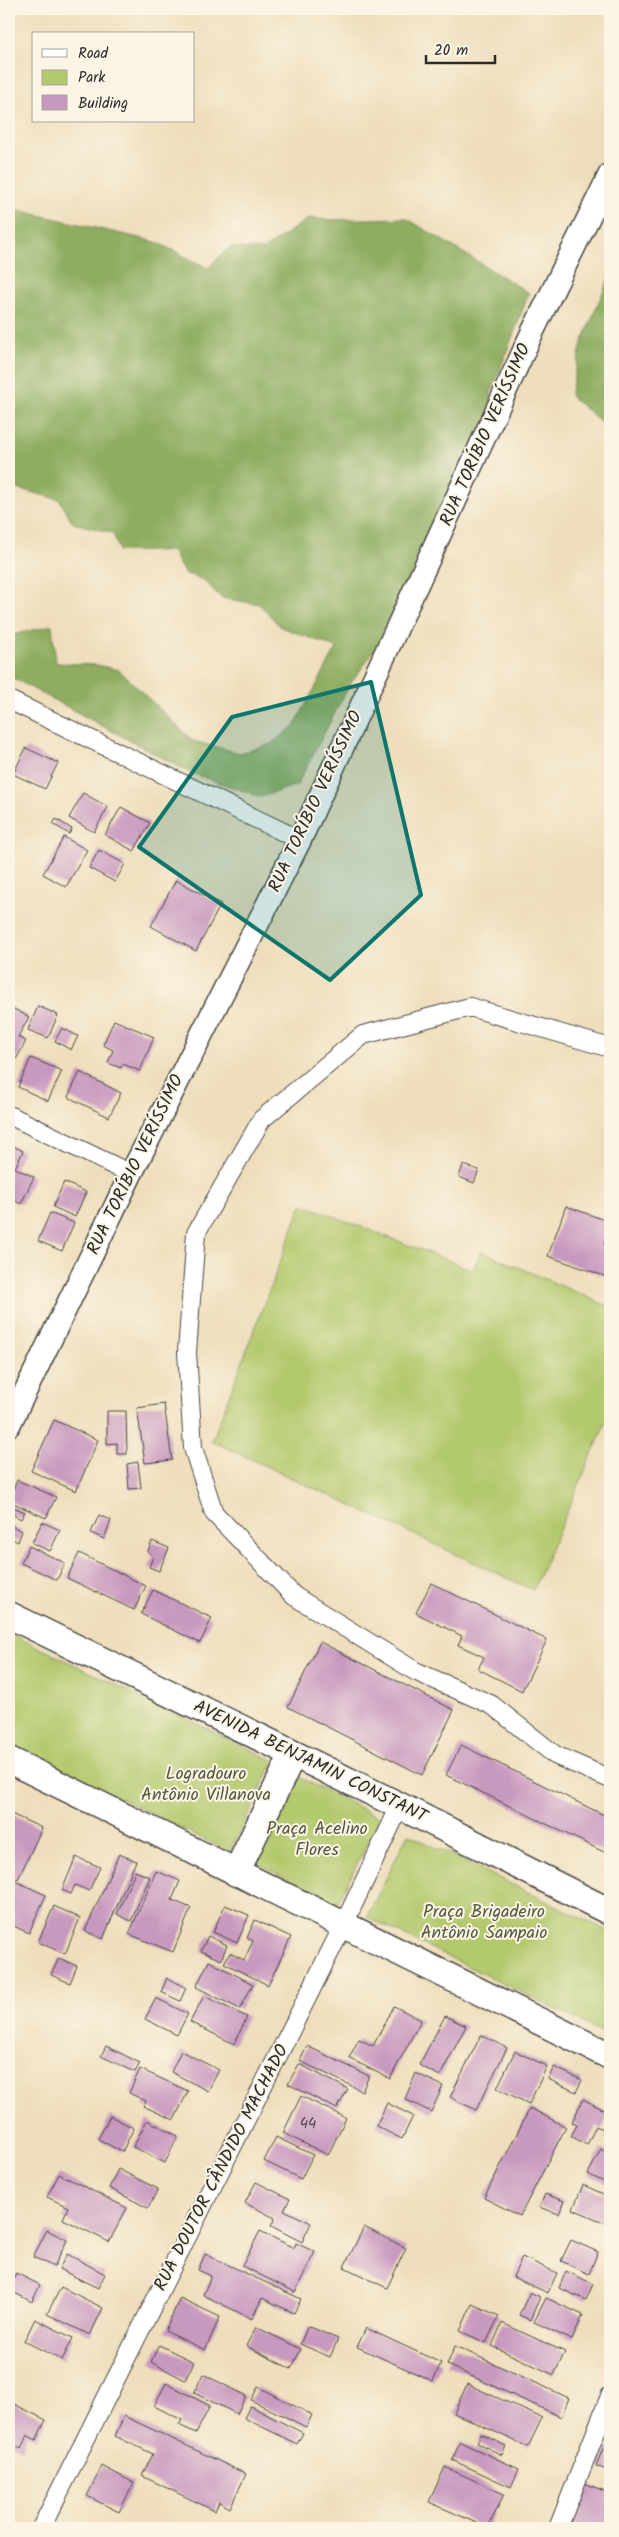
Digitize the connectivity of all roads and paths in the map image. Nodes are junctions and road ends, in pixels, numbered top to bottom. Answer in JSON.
{"nodes":[{"id":1,"x":610,"y":174,"type":"edge"},
{"id":2,"x":9,"y":700,"type":"edge"},
{"id":3,"x":300,"y":840,"type":"junction"},
{"id":4,"x":610,"y":1048,"type":"edge"},
{"id":5,"x":9,"y":1115,"type":"edge"},
{"id":6,"x":131,"y":1174,"type":"junction"},
{"id":7,"x":9,"y":1425,"type":"edge"},
{"id":8,"x":9,"y":1615,"type":"edge"},
{"id":9,"x":293,"y":1754,"type":"junction"},
{"id":10,"x":9,"y":1760,"type":"edge"},
{"id":11,"x":610,"y":1779,"type":"edge"},
{"id":12,"x":400,"y":1806,"type":"junction"},
{"id":13,"x":236,"y":1873,"type":"junction"},
{"id":14,"x":610,"y":1912,"type":"edge"},
{"id":15,"x":343,"y":1926,"type":"junction"},
{"id":16,"x":610,"y":2056,"type":"edge"},
{"id":17,"x":610,"y":2396,"type":"edge"},
{"id":18,"x":41,"y":2528,"type":"edge"},
{"id":19,"x":558,"y":2528,"type":"edge"}],
"edges":[{"from":1,"to":3,"type":"street","name":"RUA TORÍBIO VERÍSSIMO"},
{"from":2,"to":3,"type":"street"},
{"from":3,"to":6,"type":"street","name":"RUA TORÍBIO VERÍSSIMO"},
{"from":4,"to":11,"type":"street"},
{"from":5,"to":6,"type":"street"},
{"from":6,"to":7,"type":"street","name":"RUA TORÍBIO VERÍSSIMO"},
{"from":8,"to":9,"type":"main road","name":"AVENIDA BENJAMIN CONSTANT"},
{"from":9,"to":12,"type":"main road","name":"AVENIDA BENJAMIN CONSTANT"},
{"from":9,"to":13,"type":"main road"},
{"from":10,"to":13,"type":"main road"},
{"from":12,"to":14,"type":"main road","name":"AVENIDA BENJAMIN CONSTANT"},
{"from":12,"to":15,"type":"street","name":"RUA DOUTOR CÂNDIDO MACHADO"},
{"from":13,"to":15,"type":"main road"},
{"from":15,"to":16,"type":"main road"},
{"from":15,"to":18,"type":"street","name":"RUA DOUTOR CÂNDIDO MACHADO"},
{"from":17,"to":19,"type":"street"}]}
